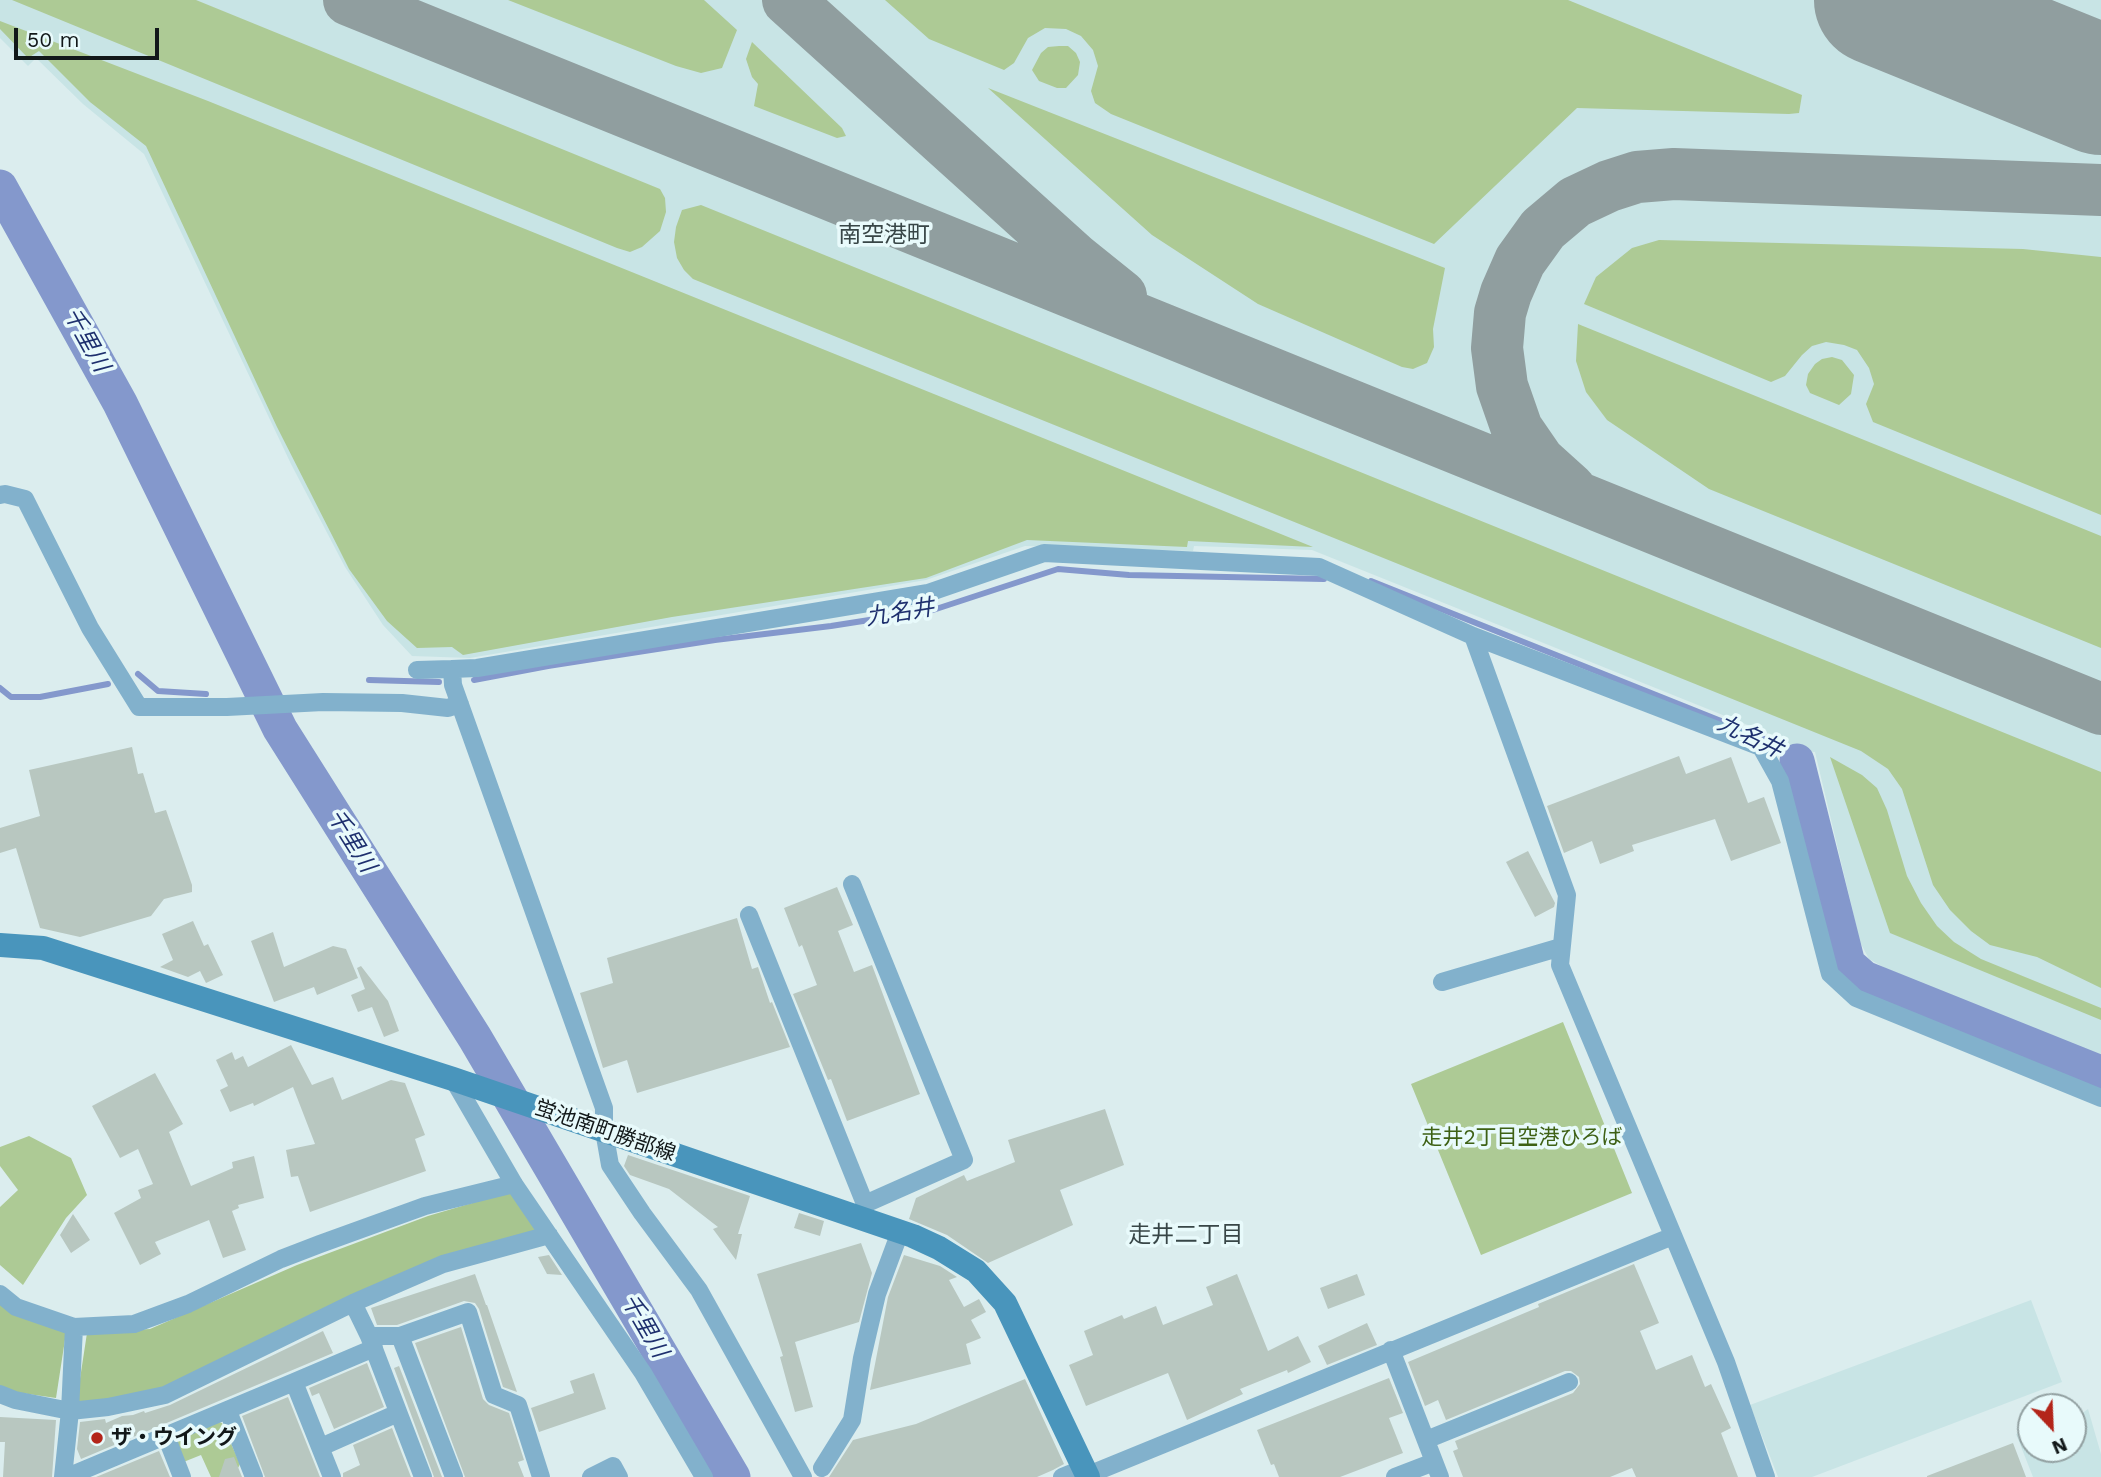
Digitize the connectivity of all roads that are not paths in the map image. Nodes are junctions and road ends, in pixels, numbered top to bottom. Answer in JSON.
{"nodes":[{"id":1,"x":0,"y":495,"type":"edge"},
{"id":2,"x":1473,"y":636,"type":"junction"},
{"id":3,"x":452,"y":669,"type":"junction"},
{"id":4,"x":417,"y":670,"type":"dead end"},
{"id":5,"x":460,"y":704,"type":"junction"},
{"id":6,"x":852,"y":884,"type":"dead end"},
{"id":7,"x":749,"y":915,"type":"dead end"},
{"id":8,"x":0,"y":945,"type":"edge"},
{"id":9,"x":1561,"y":947,"type":"junction"},
{"id":10,"x":1442,"y":982,"type":"dead end"},
{"id":11,"x":460,"y":1082,"type":"junction"},
{"id":12,"x":2101,"y":1098,"type":"edge"},
{"id":13,"x":604,"y":1131,"type":"junction"},
{"id":14,"x":514,"y":1185,"type":"junction"},
{"id":15,"x":862,"y":1211,"type":"junction"},
{"id":16,"x":900,"y":1232,"type":"junction"},
{"id":17,"x":549,"y":1235,"type":"junction"},
{"id":18,"x":1673,"y":1236,"type":"junction"},
{"id":19,"x":0,"y":1294,"type":"edge"},
{"id":20,"x":353,"y":1303,"type":"junction"},
{"id":21,"x":74,"y":1327,"type":"junction"},
{"id":22,"x":400,"y":1336,"type":"junction"},
{"id":23,"x":371,"y":1342,"type":"junction"},
{"id":24,"x":1391,"y":1350,"type":"junction"},
{"id":25,"x":294,"y":1382,"type":"junction"},
{"id":26,"x":1570,"y":1382,"type":"dead end"},
{"id":27,"x":0,"y":1394,"type":"edge"},
{"id":28,"x":70,"y":1411,"type":"junction"},
{"id":29,"x":228,"y":1411,"type":"junction"},
{"id":30,"x":398,"y":1413,"type":"junction"},
{"id":31,"x":166,"y":1436,"type":"junction"},
{"id":32,"x":1426,"y":1440,"type":"junction"},
{"id":33,"x":321,"y":1447,"type":"junction"},
{"id":34,"x":822,"y":1468,"type":"dead end"},
{"id":35,"x":1437,"y":1469,"type":"edge"},
{"id":36,"x":453,"y":1472,"type":"edge"},
{"id":37,"x":1081,"y":1474,"type":"edge"},
{"id":38,"x":250,"y":1475,"type":"edge"},
{"id":39,"x":65,"y":1477,"type":"edge"},
{"id":40,"x":181,"y":1477,"type":"edge"},
{"id":41,"x":332,"y":1477,"type":"edge"},
{"id":42,"x":424,"y":1477,"type":"edge"},
{"id":43,"x":430,"y":1477,"type":"edge"},
{"id":44,"x":541,"y":1477,"type":"edge"},
{"id":45,"x":592,"y":1477,"type":"edge"},
{"id":46,"x":619,"y":1477,"type":"edge"},
{"id":47,"x":704,"y":1477,"type":"edge"},
{"id":48,"x":803,"y":1477,"type":"edge"},
{"id":49,"x":1395,"y":1477,"type":"edge"},
{"id":50,"x":1766,"y":1477,"type":"edge"}],
"edges":[{"from":1,"to":5,"type":"street"},
{"from":2,"to":3,"type":"street"},
{"from":2,"to":9,"type":"street"},
{"from":2,"to":12,"type":"street"},
{"from":3,"to":4,"type":"street"},
{"from":3,"to":5,"type":"street"},
{"from":5,"to":13,"type":"street"},
{"from":6,"to":15,"type":"street"},
{"from":7,"to":15,"type":"street"},
{"from":8,"to":11,"type":"street","name":"蛍池南町勝部線"},
{"from":9,"to":10,"type":"street"},
{"from":9,"to":18,"type":"street"},
{"from":11,"to":13,"type":"street","name":"蛍池南町勝部線"},
{"from":11,"to":14,"type":"street"},
{"from":13,"to":15,"type":"street","name":"蛍池南町勝部線"},
{"from":13,"to":48,"type":"street"},
{"from":14,"to":17,"type":"street"},
{"from":14,"to":21,"type":"street"},
{"from":15,"to":16,"type":"street","name":"蛍池南町勝部線"},
{"from":16,"to":34,"type":"street"},
{"from":16,"to":37,"type":"street","name":"蛍池南町勝部線"},
{"from":17,"to":20,"type":"street"},
{"from":17,"to":47,"type":"street"},
{"from":18,"to":24,"type":"street"},
{"from":18,"to":50,"type":"street"},
{"from":19,"to":21,"type":"street"},
{"from":20,"to":23,"type":"street"},
{"from":20,"to":28,"type":"street"},
{"from":21,"to":28,"type":"street"},
{"from":22,"to":23,"type":"street"},
{"from":22,"to":36,"type":"street"},
{"from":22,"to":44,"type":"street"},
{"from":23,"to":25,"type":"street"},
{"from":23,"to":30,"type":"street"},
{"from":24,"to":32,"type":"street"},
{"from":24,"to":37,"type":"street"},
{"from":25,"to":29,"type":"street"},
{"from":25,"to":33,"type":"street"},
{"from":26,"to":32,"type":"street"},
{"from":27,"to":28,"type":"street"},
{"from":28,"to":39,"type":"street"},
{"from":29,"to":31,"type":"street"},
{"from":29,"to":38,"type":"street"},
{"from":30,"to":33,"type":"street"},
{"from":30,"to":42,"type":"street"},
{"from":31,"to":39,"type":"street"},
{"from":31,"to":40,"type":"street"},
{"from":32,"to":35,"type":"street"},
{"from":33,"to":41,"type":"street"},
{"from":35,"to":49,"type":"street"},
{"from":36,"to":43,"type":"street"},
{"from":45,"to":46,"type":"street"}]}
